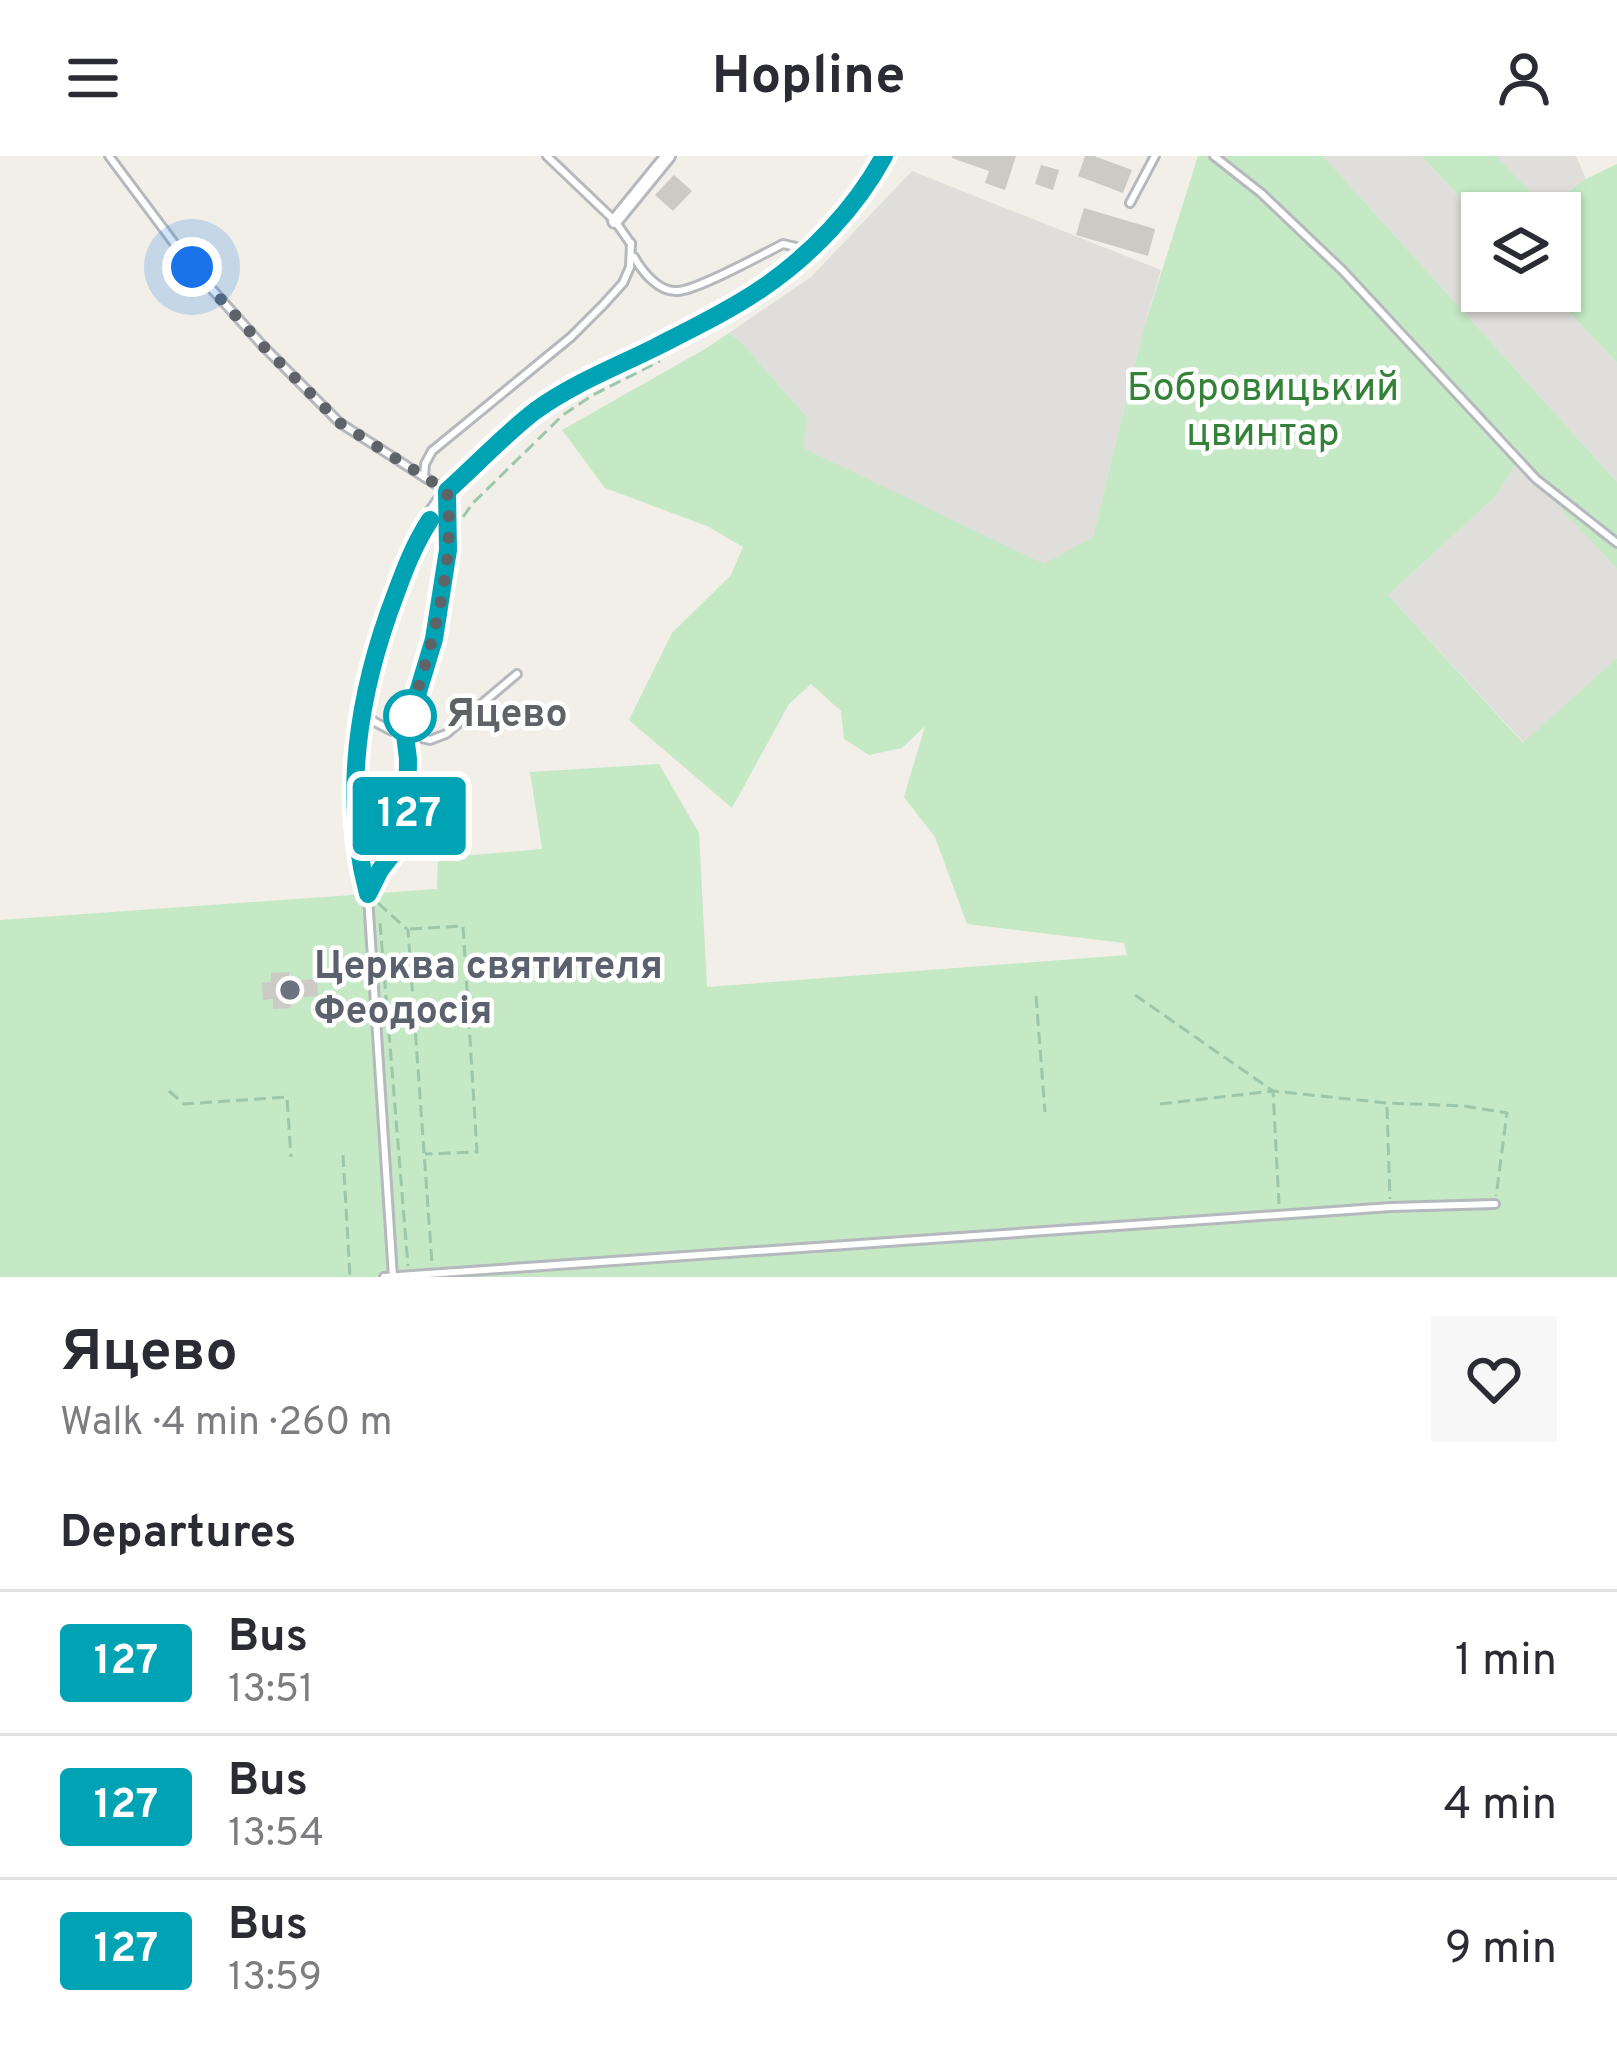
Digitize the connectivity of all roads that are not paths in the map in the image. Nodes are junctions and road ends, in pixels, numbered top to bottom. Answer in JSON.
{"nodes":[{"id":1,"x":110,"y":156,"type":"edge"},
{"id":2,"x":547,"y":156,"type":"edge"},
{"id":3,"x":668,"y":156,"type":"edge"},
{"id":4,"x":884,"y":156,"type":"edge"},
{"id":5,"x":1155,"y":156,"type":"edge"},
{"id":6,"x":1214,"y":156,"type":"edge"},
{"id":7,"x":1130,"y":203,"type":"dead end"},
{"id":8,"x":615,"y":221,"type":"junction"},
{"id":9,"x":631,"y":243,"type":"junction"},
{"id":10,"x":808,"y":250,"type":"junction"},
{"id":11,"x":424,"y":477,"type":"junction"},
{"id":12,"x":447,"y":491,"type":"junction"},
{"id":13,"x":1617,"y":543,"type":"edge"},
{"id":14,"x":517,"y":674,"type":"dead end"},
{"id":15,"x":362,"y":707,"type":"junction"},
{"id":16,"x":405,"y":735,"type":"junction"},
{"id":17,"x":356,"y":826,"type":"junction"},
{"id":18,"x":407,"y":835,"type":"junction"},
{"id":19,"x":368,"y":894,"type":"junction"},
{"id":20,"x":1495,"y":1204,"type":"road end"},
{"id":21,"x":408,"y":1275,"type":"edge"},
{"id":22,"x":384,"y":1277,"type":"edge"},
{"id":23,"x":393,"y":1277,"type":"edge"}],
"edges":[{"from":1,"to":11,"type":"lane"},
{"from":2,"to":8,"type":"lane"},
{"from":3,"to":8,"type":"street"},
{"from":4,"to":10,"type":"street"},
{"from":5,"to":7,"type":"lane"},
{"from":6,"to":13,"type":"lane"},
{"from":8,"to":9,"type":"lane"},
{"from":9,"to":10,"type":"lane"},
{"from":9,"to":11,"type":"lane"},
{"from":10,"to":12,"type":"street"},
{"from":11,"to":12,"type":"lane"},
{"from":12,"to":15,"type":"street"},
{"from":12,"to":16,"type":"street"},
{"from":14,"to":16,"type":"lane"},
{"from":15,"to":16,"type":"lane"},
{"from":15,"to":17,"type":"street"},
{"from":16,"to":18,"type":"street"},
{"from":17,"to":18,"type":"street"},
{"from":17,"to":19,"type":"street"},
{"from":18,"to":19,"type":"street"},
{"from":19,"to":23,"type":"lane"},
{"from":20,"to":21,"type":"lane"},
{"from":21,"to":23,"type":"lane"},
{"from":22,"to":23,"type":"lane"}]}
